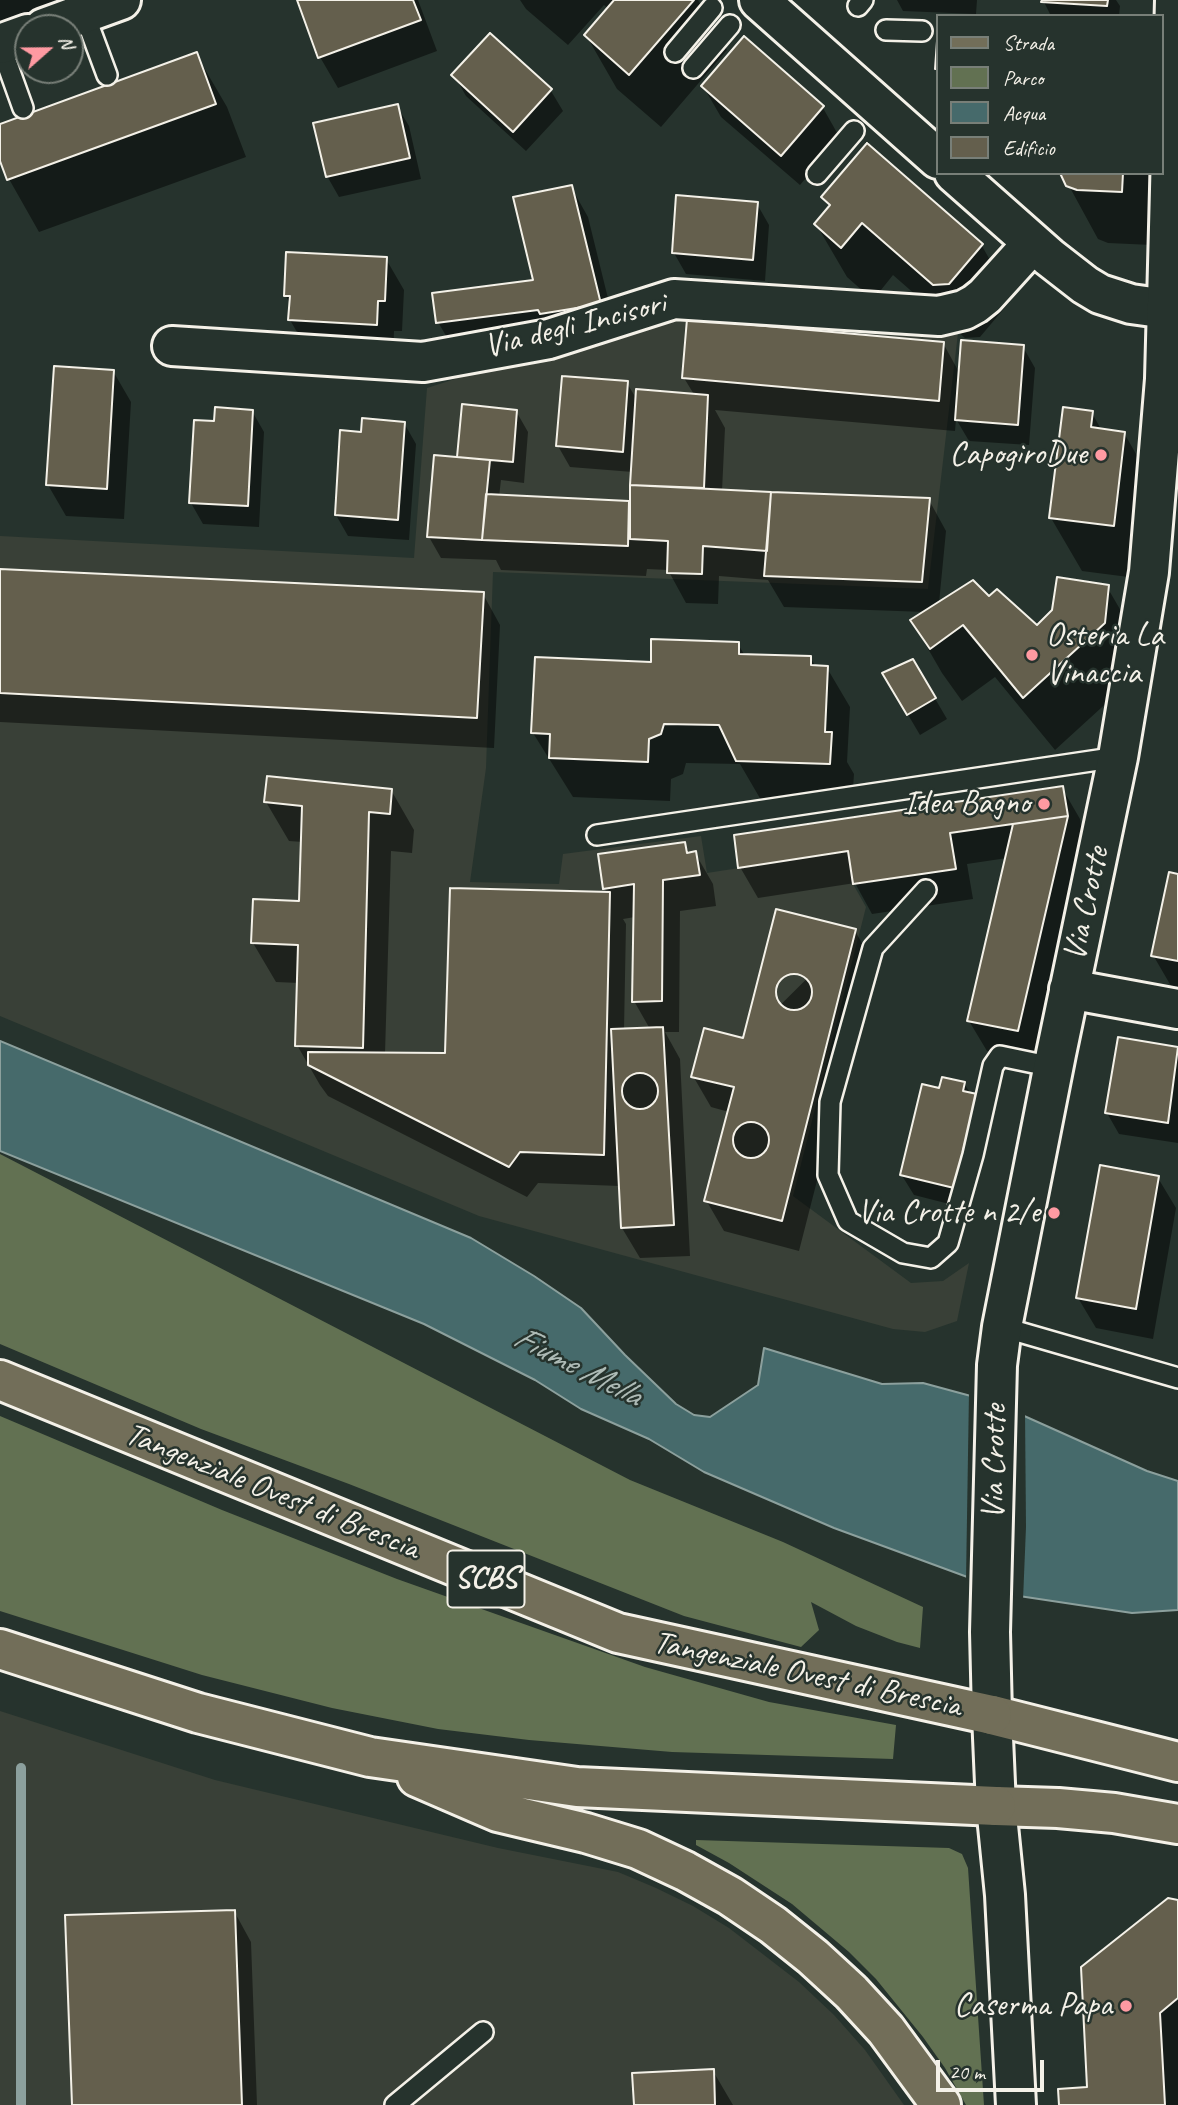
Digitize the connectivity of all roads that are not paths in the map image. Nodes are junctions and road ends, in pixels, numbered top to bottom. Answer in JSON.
{"nodes":[{"id":1,"x":121,"y":0,"type":"edge"},
{"id":2,"x":759,"y":0,"type":"edge"},
{"id":3,"x":1175,"y":0,"type":"edge"},
{"id":4,"x":712,"y":8,"type":"dead end"},
{"id":5,"x":84,"y":13,"type":"joint"},
{"id":6,"x":730,"y":25,"type":"dead end"},
{"id":7,"x":886,"y":30,"type":"dead end"},
{"id":8,"x":922,"y":31,"type":"dead end"},
{"id":9,"x":0,"y":44,"type":"edge"},
{"id":10,"x":675,"y":52,"type":"dead end"},
{"id":11,"x":693,"y":68,"type":"dead end"},
{"id":12,"x":107,"y":75,"type":"dead end"},
{"id":13,"x":23,"y":108,"type":"dead end"},
{"id":14,"x":1175,"y":110,"type":"edge"},
{"id":15,"x":854,"y":131,"type":"dead end"},
{"id":16,"x":936,"y":157,"type":"edge"},
{"id":17,"x":817,"y":174,"type":"dead end"},
{"id":18,"x":956,"y":175,"type":"edge"},
{"id":19,"x":1033,"y":243,"type":"junction"},
{"id":20,"x":1167,"y":309,"type":"junction"},
{"id":21,"x":172,"y":346,"type":"dead end"},
{"id":22,"x":1118,"y":757,"type":"junction"},
{"id":23,"x":597,"y":835,"type":"dead end"},
{"id":24,"x":926,"y":890,"type":"dead end"},
{"id":25,"x":1069,"y":989,"type":"junction"},
{"id":26,"x":1178,"y":1009,"type":"edge"},
{"id":27,"x":1053,"y":1067,"type":"junction"},
{"id":28,"x":1002,"y":1327,"type":"junction"},
{"id":29,"x":1178,"y":1378,"type":"edge"},
{"id":30,"x":0,"y":1380,"type":"edge"},
{"id":31,"x":0,"y":1649,"type":"edge"},
{"id":32,"x":992,"y":1715,"type":"junction"},
{"id":33,"x":370,"y":1757,"type":"junction"},
{"id":34,"x":1178,"y":1762,"type":"edge"},
{"id":35,"x":996,"y":1806,"type":"junction"},
{"id":36,"x":1178,"y":1824,"type":"edge"},
{"id":37,"x":483,"y":2032,"type":"dead end"},
{"id":38,"x":395,"y":2105,"type":"edge"},
{"id":39,"x":941,"y":2105,"type":"edge"},
{"id":40,"x":1016,"y":2105,"type":"edge"}],
"edges":[{"from":1,"to":5,"type":"street"},
{"from":2,"to":16,"type":"street"},
{"from":3,"to":14,"type":"street","name":"Via Crotte"},
{"from":4,"to":10,"type":"lane"},
{"from":5,"to":12,"type":"lane"},
{"from":6,"to":11,"type":"lane"},
{"from":7,"to":8,"type":"lane"},
{"from":9,"to":13,"type":"lane"},
{"from":14,"to":20,"type":"street","name":"Via Crotte"},
{"from":15,"to":17,"type":"lane"},
{"from":18,"to":19,"type":"street"},
{"from":19,"to":20,"type":"street"},
{"from":19,"to":21,"type":"street","name":"Via degli Incisori"},
{"from":20,"to":22,"type":"street","name":"Via Crotte"},
{"from":22,"to":23,"type":"lane"},
{"from":22,"to":25,"type":"street","name":"Via Crotte"},
{"from":24,"to":27,"type":"lane"},
{"from":25,"to":26,"type":"street"},
{"from":25,"to":27,"type":"street","name":"Via Crotte"},
{"from":27,"to":28,"type":"street","name":"Via Crotte"},
{"from":28,"to":29,"type":"lane"},
{"from":28,"to":32,"type":"street","name":"Via Crotte"},
{"from":30,"to":32,"type":"main road","name":"Tangenziale Ovest di Brescia","number":"SCBS"},
{"from":31,"to":33,"type":"main road"},
{"from":32,"to":34,"type":"main road","name":"Tangenziale Ovest di Brescia"},
{"from":32,"to":35,"type":"street","name":"Via Crotte"},
{"from":33,"to":35,"type":"main road"},
{"from":33,"to":39,"type":"main road"},
{"from":35,"to":36,"type":"main road"},
{"from":35,"to":40,"type":"street","name":"Via Crotte"},
{"from":37,"to":38,"type":"lane"}]}
